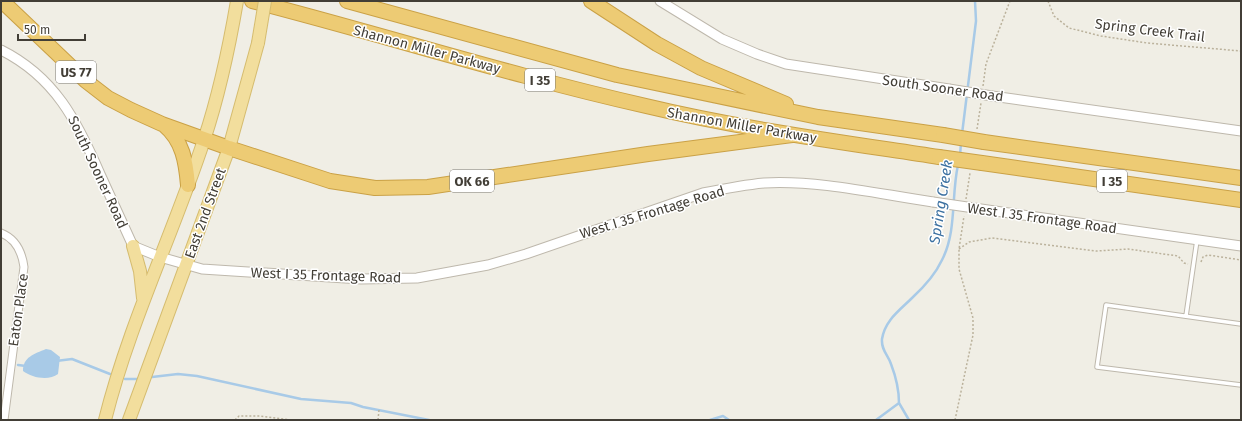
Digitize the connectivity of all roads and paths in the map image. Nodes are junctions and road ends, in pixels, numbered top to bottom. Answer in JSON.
{"nodes":[{"id":1,"x":2,"y":1,"type":"edge"},
{"id":2,"x":237,"y":1,"type":"edge"},
{"id":3,"x":252,"y":1,"type":"edge"},
{"id":4,"x":265,"y":1,"type":"edge"},
{"id":5,"x":347,"y":1,"type":"edge"},
{"id":6,"x":591,"y":1,"type":"edge"},
{"id":7,"x":660,"y":1,"type":"edge"},
{"id":8,"x":1048,"y":1,"type":"edge"},
{"id":9,"x":1,"y":50,"type":"edge"},
{"id":10,"x":1241,"y":51,"type":"edge"},
{"id":11,"x":818,"y":117,"type":"junction"},
{"id":12,"x":162,"y":124,"type":"junction"},
{"id":13,"x":1241,"y":132,"type":"edge"},
{"id":14,"x":792,"y":135,"type":"junction"},
{"id":15,"x":204,"y":139,"type":"junction"},
{"id":16,"x":229,"y":148,"type":"junction"},
{"id":17,"x":1241,"y":178,"type":"edge"},
{"id":18,"x":188,"y":185,"type":"junction"},
{"id":19,"x":1241,"y":200,"type":"edge"},
{"id":20,"x":1,"y":233,"type":"edge"},
{"id":21,"x":1197,"y":240,"type":"junction"},
{"id":22,"x":133,"y":246,"type":"junction"},
{"id":23,"x":1241,"y":246,"type":"edge"},
{"id":24,"x":959,"y":249,"type":"dead end"},
{"id":25,"x":160,"y":257,"type":"junction"},
{"id":26,"x":1241,"y":260,"type":"edge"},
{"id":27,"x":1192,"y":264,"type":"junction"},
{"id":28,"x":186,"y":265,"type":"junction"},
{"id":29,"x":144,"y":303,"type":"junction"},
{"id":30,"x":1186,"y":316,"type":"junction"},
{"id":31,"x":1241,"y":324,"type":"edge"},
{"id":32,"x":1241,"y":385,"type":"edge"},
{"id":33,"x":379,"y":410,"type":"dead end"},
{"id":34,"x":4,"y":420,"type":"edge"},
{"id":35,"x":105,"y":420,"type":"edge"},
{"id":36,"x":129,"y":420,"type":"edge"},
{"id":37,"x":235,"y":420,"type":"edge"},
{"id":38,"x":292,"y":420,"type":"edge"},
{"id":39,"x":378,"y":420,"type":"edge"}],
"edges":[{"from":1,"to":12,"type":"highway","number":"US 77"},
{"from":2,"to":15,"type":"main road","name":"East 2nd Street"},
{"from":3,"to":14,"type":"highway","name":"Shannon Miller Parkway","number":"I 35"},
{"from":4,"to":16,"type":"main road","name":"East 2nd Street","bridge":true},
{"from":5,"to":11,"type":"highway","name":"Shannon Miller Parkway","number":"I 35"},
{"from":6,"to":11,"type":"highway"},
{"from":7,"to":13,"type":"street","name":"South Sooner Road","bridge":true},
{"from":8,"to":10,"type":"path","name":"Spring Creek Trail"},
{"from":9,"to":22,"type":"street","name":"South Sooner Road"},
{"from":11,"to":17,"type":"highway","name":"Shannon Miller Parkway","number":"I 35","bridge":true},
{"from":12,"to":15,"type":"highway"},
{"from":12,"to":18,"type":"highway","number":"US 77"},
{"from":14,"to":16,"type":"highway","number":"OK 66"},
{"from":14,"to":19,"type":"highway","name":"Shannon Miller Parkway","number":"I 35","bridge":true},
{"from":15,"to":16,"type":"highway","number":"OK 66"},
{"from":15,"to":18,"type":"main road","name":"East 2nd Street"},
{"from":16,"to":28,"type":"main road","name":"East 2nd Street"},
{"from":18,"to":25,"type":"main road","name":"East 2nd Street"},
{"from":20,"to":34,"type":"street","name":"Eaton Place"},
{"from":21,"to":23,"type":"street","name":"West I 35 Frontage Road"},
{"from":21,"to":27,"type":"lane"},
{"from":21,"to":28,"type":"street","name":"West I 35 Frontage Road","bridge":true},
{"from":22,"to":25,"type":"street","name":"South Sooner Road"},
{"from":22,"to":29,"type":"main road"},
{"from":24,"to":27,"type":"path","name":"West I 35 Frontage Road"},
{"from":25,"to":28,"type":"street","name":"West I 35 Frontage Road"},
{"from":25,"to":29,"type":"main road","name":"East 2nd Street"},
{"from":26,"to":27,"type":"path"},
{"from":27,"to":30,"type":"lane"},
{"from":28,"to":36,"type":"main road","name":"East 2nd Street"},
{"from":29,"to":35,"type":"main road","name":"East 2nd Street"},
{"from":30,"to":31,"type":"lane"},
{"from":30,"to":32,"type":"lane"},
{"from":33,"to":39,"type":"path"},
{"from":37,"to":38,"type":"path"}]}
